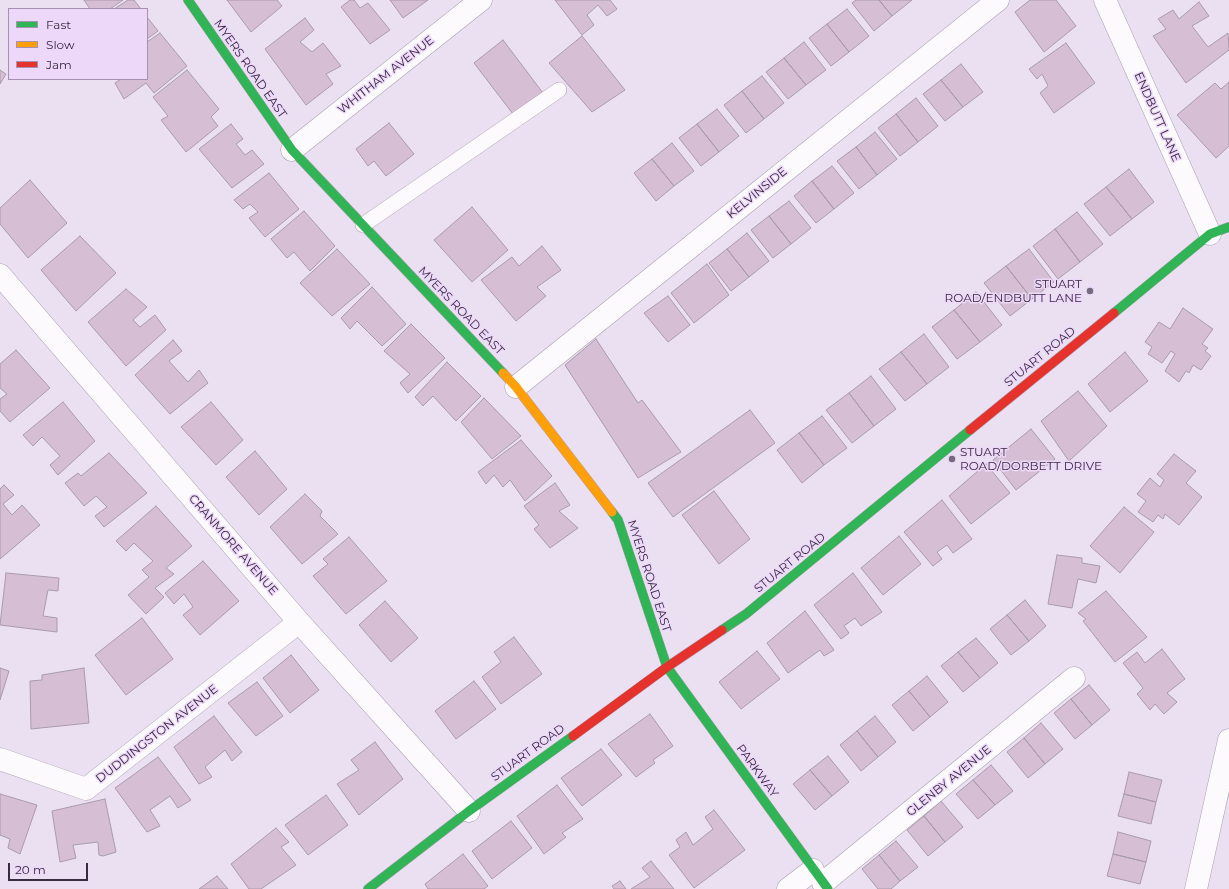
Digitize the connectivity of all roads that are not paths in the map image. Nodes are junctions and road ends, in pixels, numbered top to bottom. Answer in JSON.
{"nodes":[{"id":1,"x":188,"y":0,"type":"edge"},
{"id":2,"x":481,"y":0,"type":"edge"},
{"id":3,"x":998,"y":0,"type":"edge"},
{"id":4,"x":1105,"y":0,"type":"edge"},
{"id":5,"x":559,"y":90,"type":"dead end"},
{"id":6,"x":292,"y":150,"type":"junction"},
{"id":7,"x":363,"y":225,"type":"junction"},
{"id":8,"x":1220,"y":231,"type":"edge"},
{"id":9,"x":0,"y":275,"type":"edge"},
{"id":10,"x":516,"y":387,"type":"junction"},
{"id":11,"x":299,"y":622,"type":"junction"},
{"id":12,"x":667,"y":667,"type":"junction"},
{"id":13,"x":1074,"y":678,"type":"dead end"},
{"id":14,"x":1229,"y":740,"type":"edge"},
{"id":15,"x":0,"y":759,"type":"edge"},
{"id":16,"x":469,"y":811,"type":"junction"},
{"id":17,"x":822,"y":881,"type":"edge"},
{"id":18,"x":368,"y":889,"type":"edge"},
{"id":19,"x":788,"y":889,"type":"edge"},
{"id":20,"x":1196,"y":889,"type":"edge"}],
"edges":[{"from":1,"to":6,"type":"street","name":"MYERS ROAD EAST"},
{"from":2,"to":6,"type":"street","name":"WHITHAM AVENUE"},
{"from":3,"to":10,"type":"street","name":"KELVINSIDE"},
{"from":4,"to":8,"type":"street","name":"ENDBUTT LANE"},
{"from":5,"to":7,"type":"lane"},
{"from":6,"to":7,"type":"street","name":"MYERS ROAD EAST"},
{"from":7,"to":10,"type":"street","name":"MYERS ROAD EAST"},
{"from":8,"to":12,"type":"street","name":"STUART ROAD"},
{"from":9,"to":11,"type":"street","name":"CRANMORE AVENUE"},
{"from":10,"to":12,"type":"street","name":"MYERS ROAD EAST"},
{"from":11,"to":15,"type":"street","name":"DUDDINGSTON AVENUE"},
{"from":11,"to":16,"type":"street","name":"CRANMORE AVENUE"},
{"from":12,"to":16,"type":"street","name":"STUART ROAD"},
{"from":12,"to":17,"type":"street","name":"PARKWAY"},
{"from":13,"to":17,"type":"street","name":"GLENBY AVENUE"},
{"from":14,"to":20,"type":"street"},
{"from":16,"to":18,"type":"street","name":"STUART ROAD"},
{"from":17,"to":19,"type":"street","name":"GLENBY AVENUE"}]}
